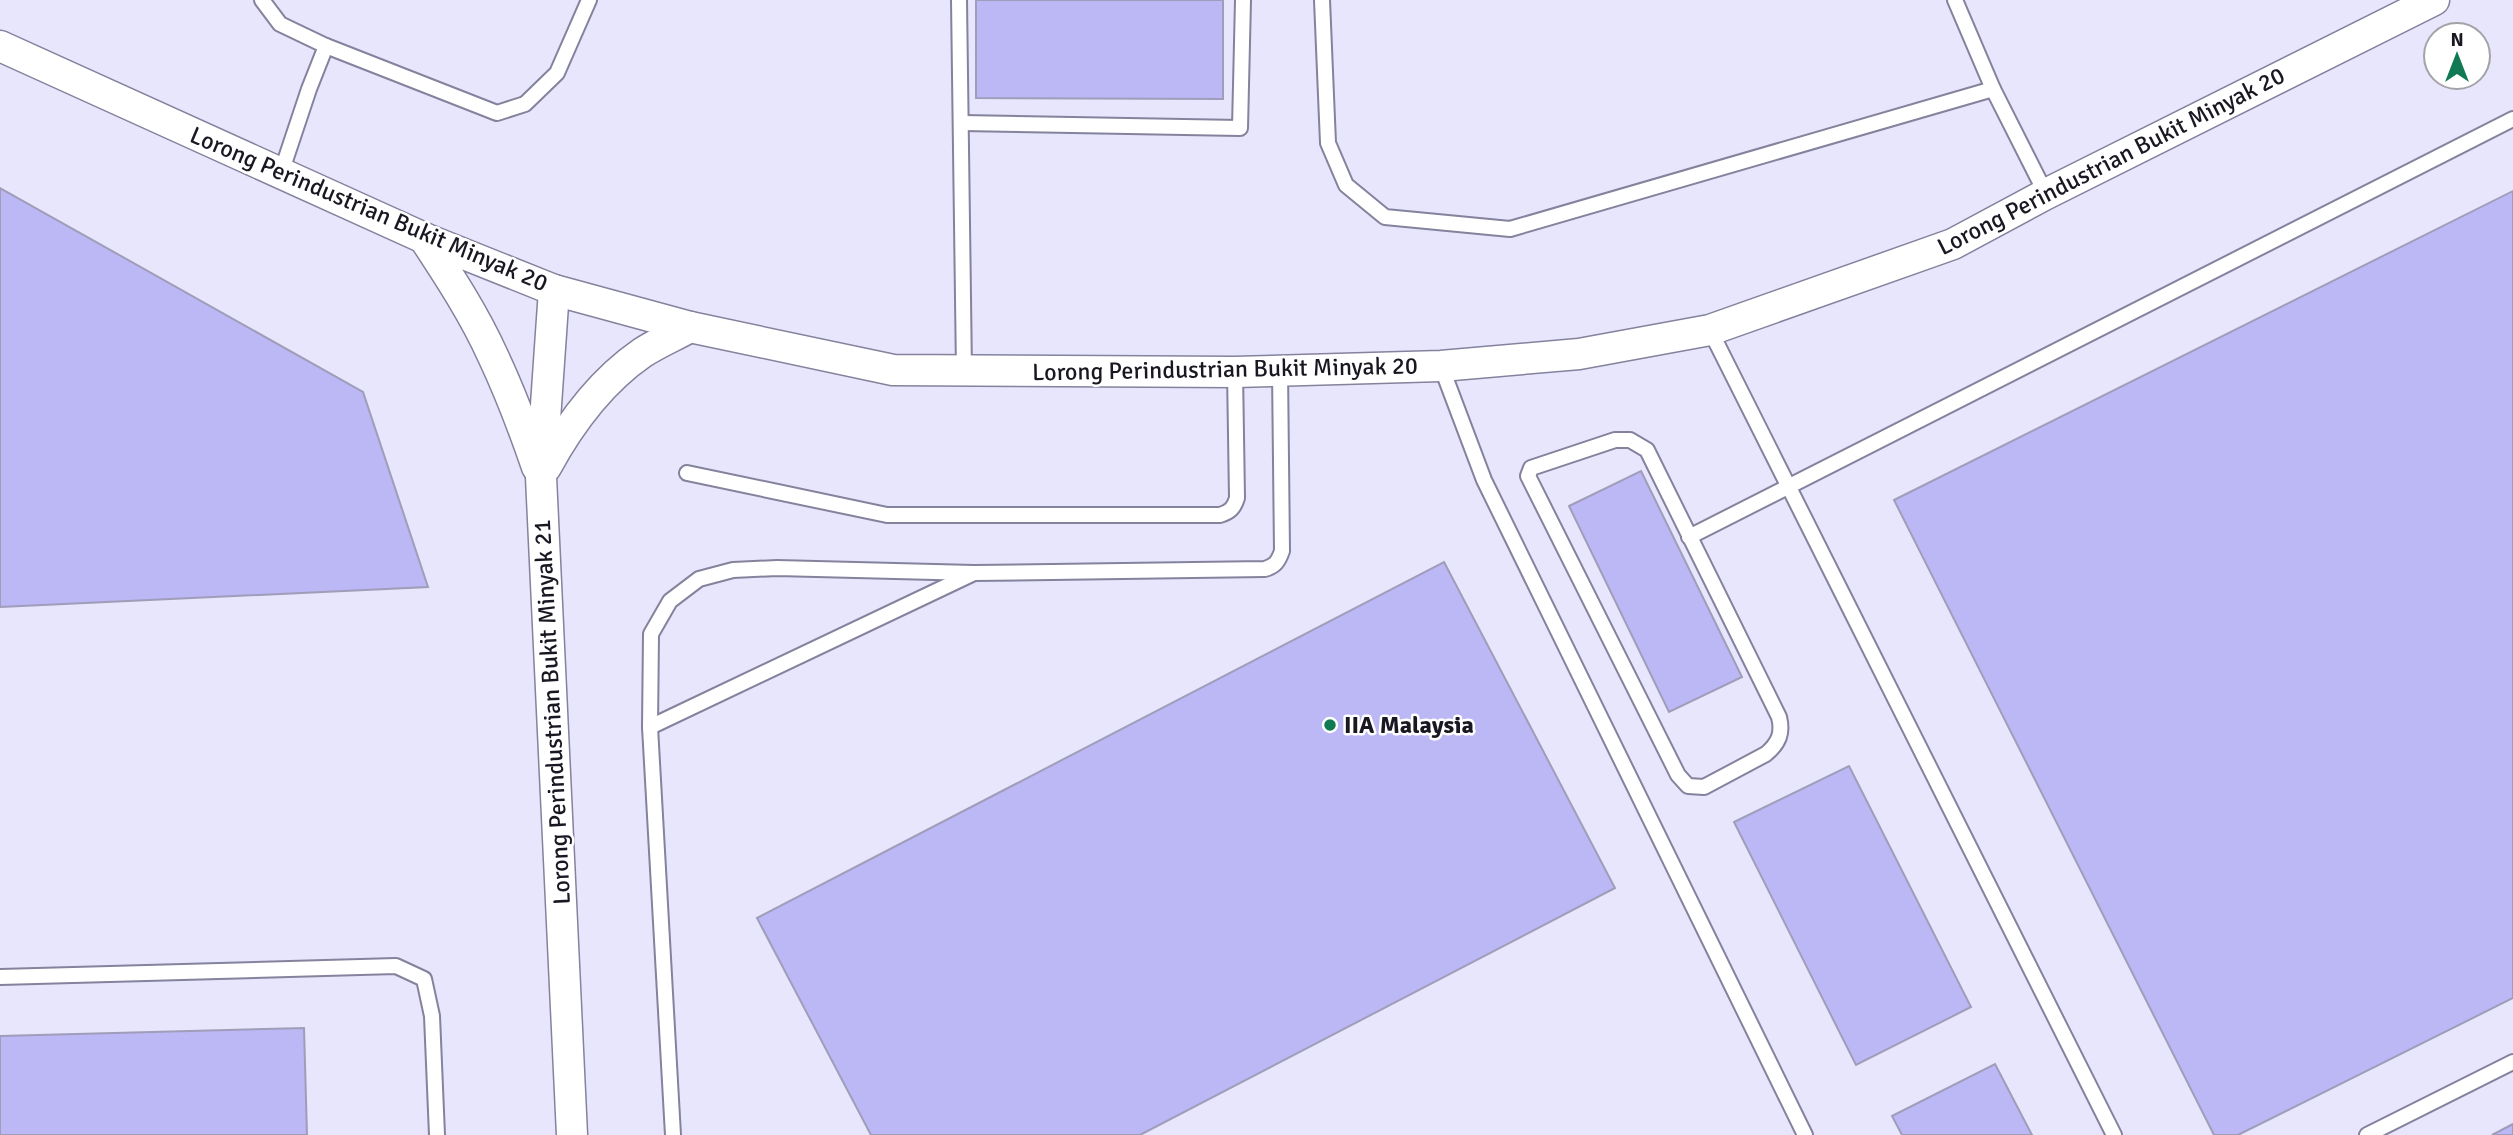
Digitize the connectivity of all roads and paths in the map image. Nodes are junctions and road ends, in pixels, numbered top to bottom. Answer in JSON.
{"nodes":[{"id":1,"x":262,"y":0,"type":"edge"},
{"id":2,"x":589,"y":0,"type":"edge"},
{"id":3,"x":959,"y":0,"type":"edge"},
{"id":4,"x":1243,"y":0,"type":"edge"},
{"id":5,"x":1322,"y":0,"type":"edge"},
{"id":6,"x":1955,"y":0,"type":"edge"},
{"id":7,"x":2434,"y":0,"type":"edge"},
{"id":8,"x":0,"y":46,"type":"edge"},
{"id":9,"x":326,"y":46,"type":"junction"},
{"id":10,"x":1993,"y":89,"type":"junction"},
{"id":11,"x":2513,"y":119,"type":"edge"},
{"id":12,"x":962,"y":123,"type":"junction"},
{"id":13,"x":281,"y":173,"type":"junction"},
{"id":14,"x":2046,"y":194,"type":"junction"},
{"id":15,"x":425,"y":238,"type":"junction"},
{"id":16,"x":554,"y":290,"type":"junction"},
{"id":17,"x":690,"y":327,"type":"junction"},
{"id":18,"x":1710,"y":330,"type":"junction"},
{"id":19,"x":1441,"y":366,"type":"junction"},
{"id":20,"x":1280,"y":370,"type":"junction"},
{"id":21,"x":964,"y":372,"type":"junction"},
{"id":22,"x":1236,"y":372,"type":"junction"},
{"id":23,"x":687,"y":472,"type":"dead end"},
{"id":24,"x":541,"y":477,"type":"junction"},
{"id":25,"x":1787,"y":486,"type":"junction"},
{"id":26,"x":1689,"y":537,"type":"junction"},
{"id":27,"x":974,"y":573,"type":"junction"},
{"id":28,"x":650,"y":727,"type":"junction"},
{"id":29,"x":0,"y":977,"type":"edge"},
{"id":30,"x":2513,"y":1062,"type":"edge"},
{"id":31,"x":437,"y":1135,"type":"edge"},
{"id":32,"x":572,"y":1135,"type":"edge"},
{"id":33,"x":673,"y":1135,"type":"edge"},
{"id":34,"x":1805,"y":1135,"type":"edge"},
{"id":35,"x":2114,"y":1135,"type":"edge"},
{"id":36,"x":2367,"y":1135,"type":"edge"}],
"edges":[{"from":1,"to":9,"type":"lane"},
{"from":2,"to":9,"type":"lane"},
{"from":3,"to":12,"type":"lane"},
{"from":4,"to":12,"type":"lane"},
{"from":5,"to":10,"type":"lane"},
{"from":6,"to":10,"type":"lane"},
{"from":7,"to":14,"type":"street","name":"Lorong Perindustrian Bukit Minyak 20"},
{"from":8,"to":13,"type":"street","name":"Lorong Perindustrian Bukit Minyak 20"},
{"from":9,"to":13,"type":"lane"},
{"from":10,"to":14,"type":"lane"},
{"from":11,"to":25,"type":"lane"},
{"from":12,"to":21,"type":"lane"},
{"from":13,"to":15,"type":"street","name":"Lorong Perindustrian Bukit Minyak 20"},
{"from":14,"to":18,"type":"street","name":"Lorong Perindustrian Bukit Minyak 20"},
{"from":15,"to":16,"type":"street","name":"Lorong Perindustrian Bukit Minyak 20"},
{"from":15,"to":24,"type":"street"},
{"from":16,"to":17,"type":"street","name":"Lorong Perindustrian Bukit Minyak 20"},
{"from":16,"to":24,"type":"street","name":"Lorong Perindustrian Bukit Minyak 21"},
{"from":17,"to":21,"type":"street","name":"Lorong Perindustrian Bukit Minyak 20"},
{"from":17,"to":24,"type":"street"},
{"from":18,"to":19,"type":"street","name":"Lorong Perindustrian Bukit Minyak 20"},
{"from":18,"to":25,"type":"lane"},
{"from":19,"to":20,"type":"street","name":"Lorong Perindustrian Bukit Minyak 20"},
{"from":19,"to":34,"type":"lane"},
{"from":20,"to":22,"type":"street","name":"Lorong Perindustrian Bukit Minyak 20"},
{"from":20,"to":27,"type":"lane"},
{"from":21,"to":22,"type":"street","name":"Lorong Perindustrian Bukit Minyak 20"},
{"from":22,"to":23,"type":"lane"},
{"from":24,"to":32,"type":"street","name":"Lorong Perindustrian Bukit Minyak 21"},
{"from":25,"to":26,"type":"lane"},
{"from":25,"to":35,"type":"lane"},
{"from":26,"to":26,"type":"lane"},
{"from":27,"to":28,"type":"lane"},
{"from":27,"to":28,"type":"lane"},
{"from":28,"to":33,"type":"lane"},
{"from":29,"to":31,"type":"lane"},
{"from":30,"to":36,"type":"lane"}]}
